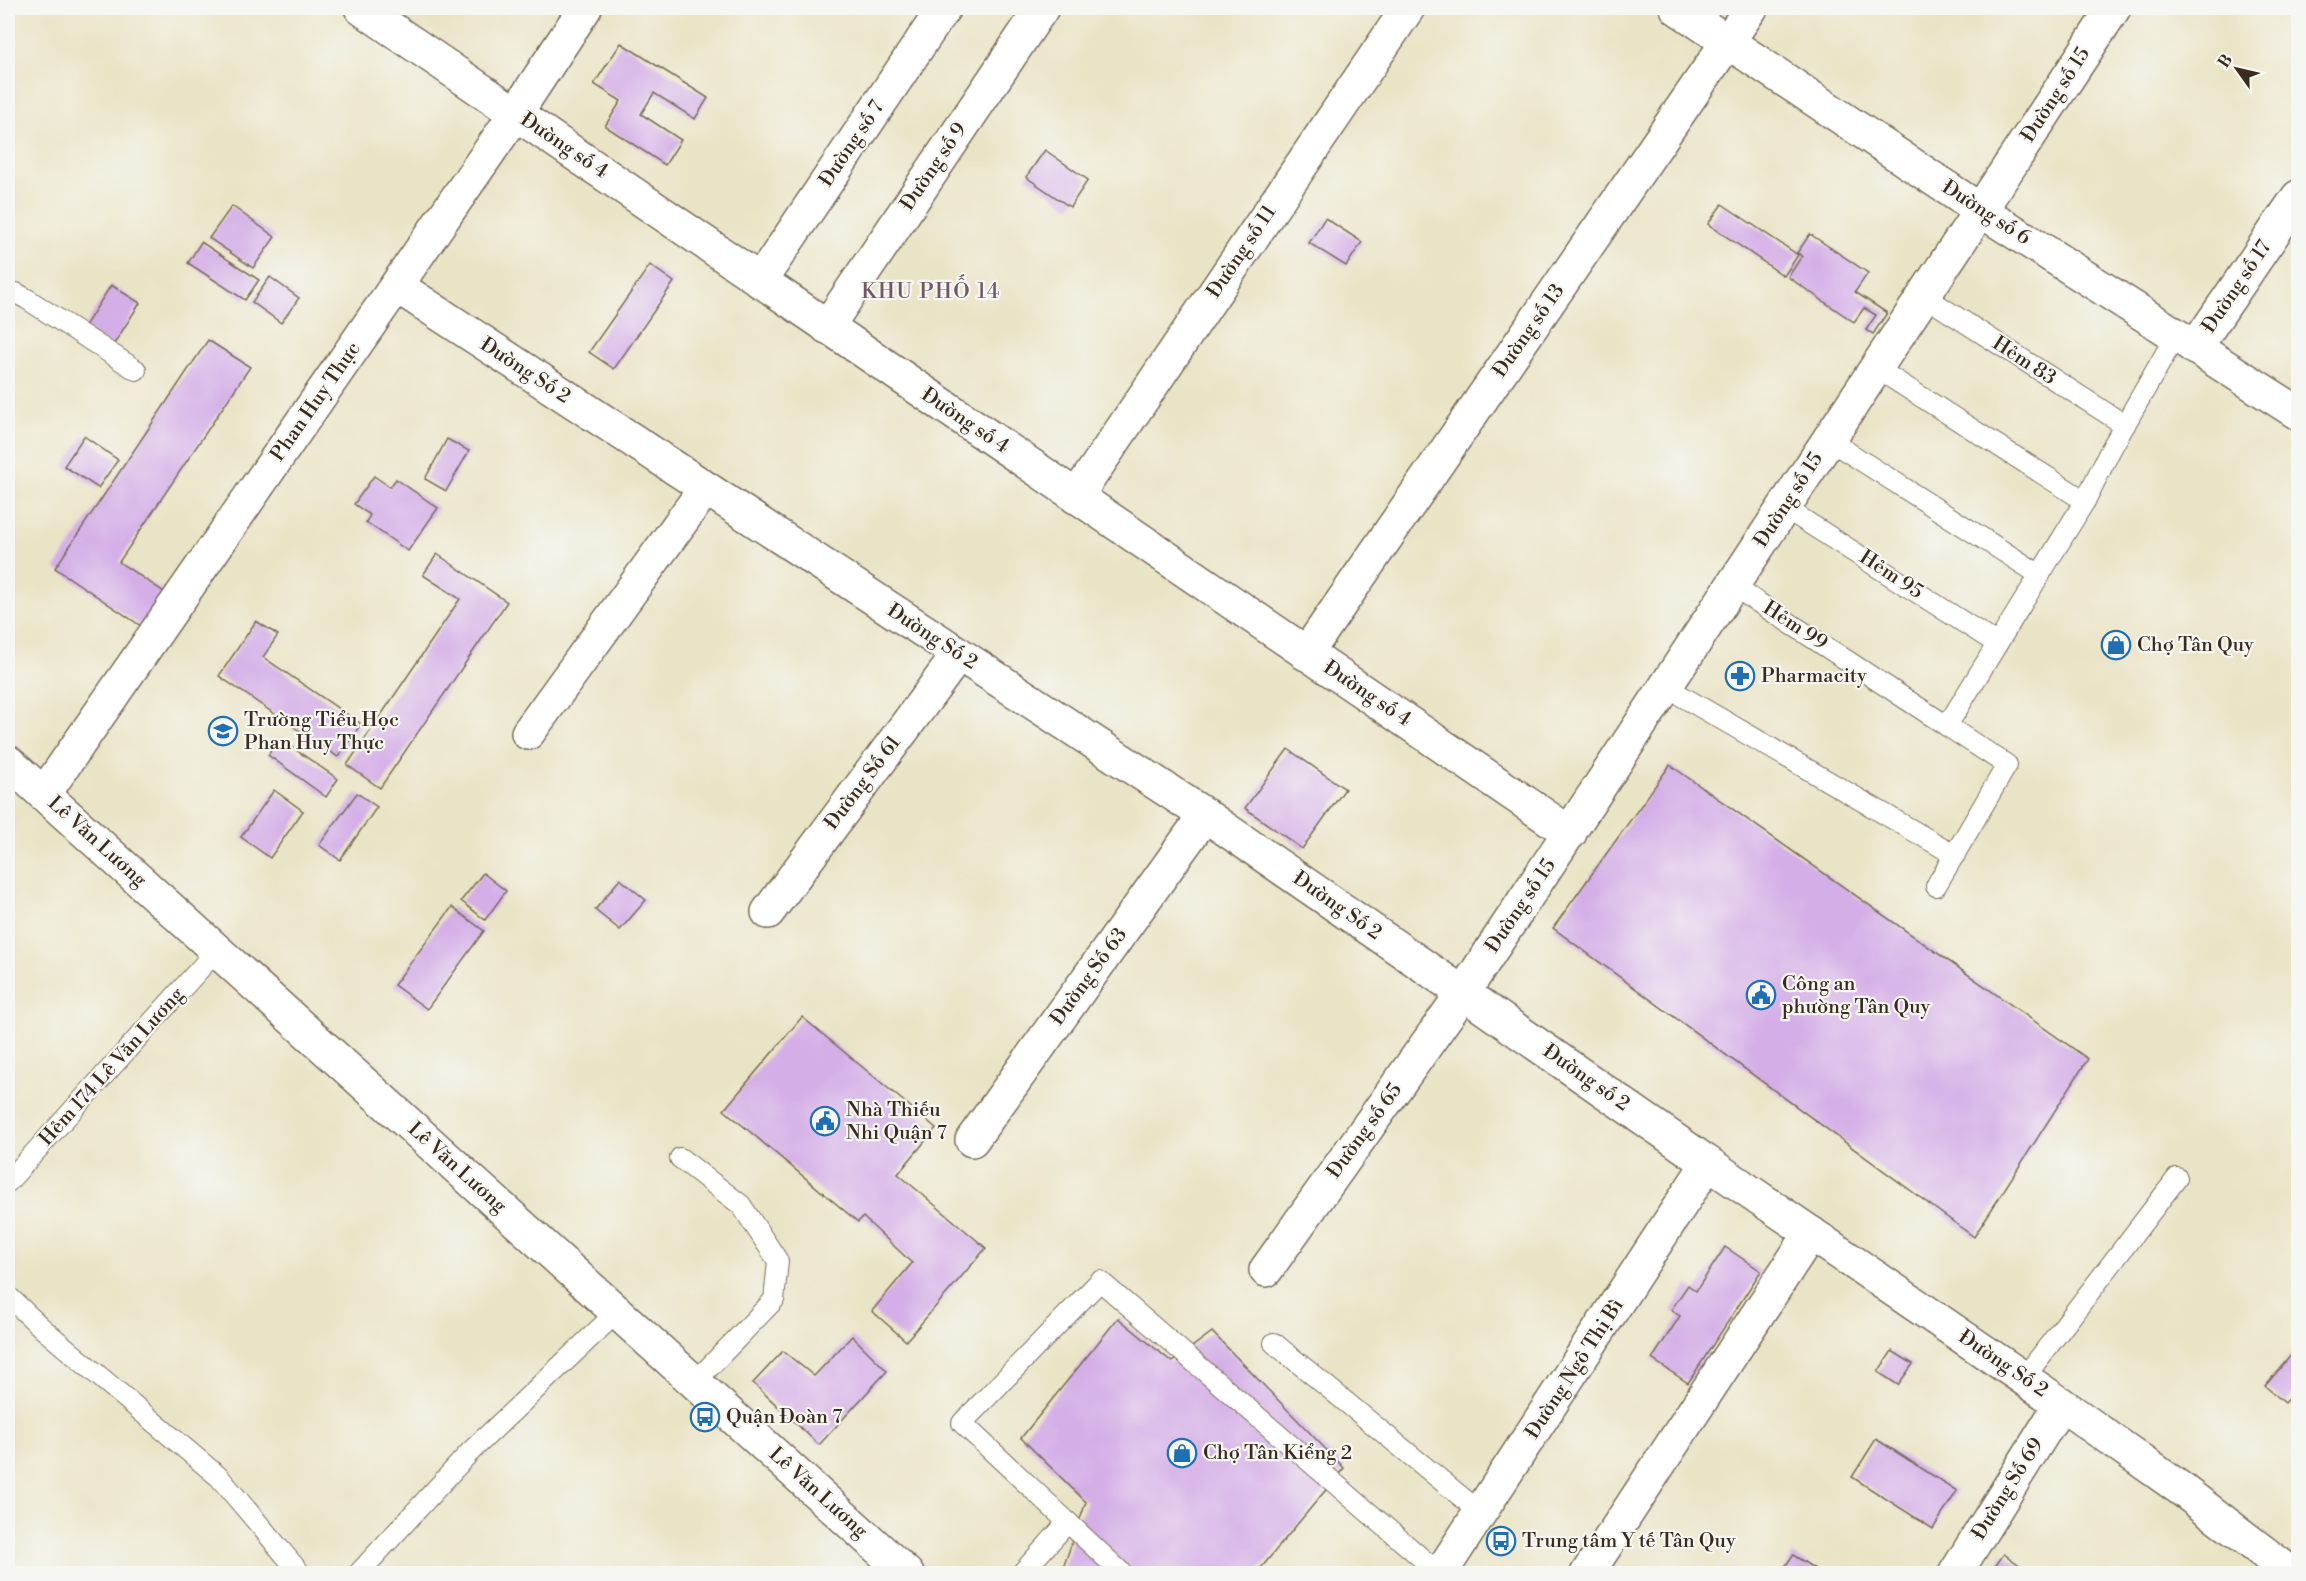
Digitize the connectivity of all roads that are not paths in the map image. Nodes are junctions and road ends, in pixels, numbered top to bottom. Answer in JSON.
{"nodes":[{"id":1,"x":361,"y":8,"type":"edge"},
{"id":2,"x":585,"y":8,"type":"edge"},
{"id":3,"x":944,"y":8,"type":"edge"},
{"id":4,"x":1042,"y":8,"type":"edge"},
{"id":5,"x":1408,"y":8,"type":"edge"},
{"id":6,"x":1677,"y":8,"type":"edge"},
{"id":7,"x":1750,"y":8,"type":"edge"},
{"id":8,"x":2114,"y":8,"type":"edge"},
{"id":9,"x":1728,"y":42,"type":"junction"},
{"id":10,"x":516,"y":113,"type":"junction"},
{"id":11,"x":2298,"y":197,"type":"edge"},
{"id":12,"x":1980,"y":210,"type":"junction"},
{"id":13,"x":760,"y":281,"type":"junction"},
{"id":14,"x":397,"y":286,"type":"junction"},
{"id":15,"x":8,"y":293,"type":"edge"},
{"id":16,"x":1924,"y":296,"type":"junction"},
{"id":17,"x":827,"y":327,"type":"junction"},
{"id":18,"x":2186,"y":341,"type":"junction"},
{"id":19,"x":1876,"y":368,"type":"junction"},
{"id":20,"x":136,"y":370,"type":"dead end"},
{"id":21,"x":2298,"y":414,"type":"edge"},
{"id":22,"x":2125,"y":426,"type":"junction"},
{"id":23,"x":1829,"y":440,"type":"junction"},
{"id":24,"x":705,"y":489,"type":"junction"},
{"id":25,"x":1076,"y":497,"type":"junction"},
{"id":26,"x":2085,"y":501,"type":"junction"},
{"id":27,"x":1785,"y":507,"type":"junction"},
{"id":28,"x":2040,"y":575,"type":"junction"},
{"id":29,"x":1733,"y":585,"type":"junction"},
{"id":30,"x":1996,"y":644,"type":"junction"},
{"id":31,"x":959,"y":654,"type":"junction"},
{"id":32,"x":1306,"y":654,"type":"junction"},
{"id":33,"x":1666,"y":687,"type":"junction"},
{"id":34,"x":1947,"y":726,"type":"junction"},
{"id":35,"x":528,"y":733,"type":"dead end"},
{"id":36,"x":8,"y":762,"type":"edge"},
{"id":37,"x":44,"y":794,"type":"junction"},
{"id":38,"x":1205,"y":815,"type":"junction"},
{"id":39,"x":1570,"y":833,"type":"junction"},
{"id":40,"x":1955,"y":855,"type":"junction"},
{"id":41,"x":1936,"y":886,"type":"dead end"},
{"id":42,"x":768,"y":912,"type":"dead end"},
{"id":43,"x":216,"y":951,"type":"junction"},
{"id":44,"x":1463,"y":993,"type":"junction"},
{"id":45,"x":972,"y":1140,"type":"dead end"},
{"id":46,"x":680,"y":1158,"type":"dead end"},
{"id":47,"x":1708,"y":1164,"type":"junction"},
{"id":48,"x":2177,"y":1178,"type":"dead end"},
{"id":49,"x":8,"y":1182,"type":"edge"},
{"id":50,"x":1810,"y":1233,"type":"junction"},
{"id":51,"x":1266,"y":1270,"type":"dead end"},
{"id":52,"x":8,"y":1296,"type":"edge"},
{"id":53,"x":617,"y":1312,"type":"junction"},
{"id":54,"x":1274,"y":1343,"type":"dead end"},
{"id":55,"x":2024,"y":1378,"type":"junction"},
{"id":56,"x":695,"y":1382,"type":"junction"},
{"id":57,"x":2061,"y":1404,"type":"junction"},
{"id":58,"x":1481,"y":1513,"type":"junction"},
{"id":59,"x":1068,"y":1522,"type":"junction"},
{"id":60,"x":2289,"y":1573,"type":"edge"},
{"id":61,"x":301,"y":1574,"type":"edge"},
{"id":62,"x":358,"y":1574,"type":"edge"},
{"id":63,"x":907,"y":1574,"type":"edge"},
{"id":64,"x":1021,"y":1574,"type":"edge"},
{"id":65,"x":1124,"y":1574,"type":"edge"},
{"id":66,"x":1440,"y":1574,"type":"edge"},
{"id":67,"x":1587,"y":1574,"type":"edge"},
{"id":68,"x":1954,"y":1574,"type":"edge"}],
"edges":[{"from":1,"to":10,"type":"street","name":"Đường số 4"},
{"from":2,"to":10,"type":"street","name":"Phan Huy Thực"},
{"from":3,"to":13,"type":"street","name":"Đường số 7"},
{"from":4,"to":17,"type":"street","name":"Đường số 9"},
{"from":5,"to":25,"type":"street","name":"Đường số 11"},
{"from":6,"to":9,"type":"street","name":"Đường số 6"},
{"from":7,"to":9,"type":"street","name":"Đường số 13"},
{"from":8,"to":12,"type":"street","name":"Đường số 15"},
{"from":9,"to":12,"type":"street","name":"Đường số 6"},
{"from":9,"to":32,"type":"street","name":"Đường số 13"},
{"from":10,"to":13,"type":"street","name":"Đường số 4"},
{"from":10,"to":14,"type":"street","name":"Phan Huy Thực"},
{"from":11,"to":18,"type":"street","name":"Đường số 17"},
{"from":12,"to":16,"type":"street","name":"Đường số 15"},
{"from":12,"to":18,"type":"street","name":"Đường số 6"},
{"from":13,"to":17,"type":"street","name":"Đường số 4"},
{"from":14,"to":24,"type":"street","name":"Đường Số 2"},
{"from":14,"to":37,"type":"street","name":"Phan Huy Thực"},
{"from":15,"to":20,"type":"lane"},
{"from":16,"to":19,"type":"street","name":"Đường số 15"},
{"from":16,"to":22,"type":"lane","name":"Hẻm 83"},
{"from":17,"to":25,"type":"street","name":"Đường số 4"},
{"from":18,"to":21,"type":"street","name":"Đường số 6"},
{"from":18,"to":22,"type":"lane"},
{"from":19,"to":23,"type":"street","name":"Đường số 15"},
{"from":19,"to":26,"type":"lane"},
{"from":22,"to":26,"type":"lane"},
{"from":23,"to":27,"type":"street","name":"Đường số 15"},
{"from":23,"to":28,"type":"lane"},
{"from":24,"to":31,"type":"street","name":"Đường Số 2"},
{"from":24,"to":35,"type":"street"},
{"from":25,"to":32,"type":"street","name":"Đường số 4"},
{"from":26,"to":28,"type":"lane"},
{"from":27,"to":29,"type":"street","name":"Đường số 15"},
{"from":27,"to":30,"type":"lane","name":"Hẻm 95"},
{"from":28,"to":30,"type":"lane"},
{"from":29,"to":33,"type":"street","name":"Đường số 15"},
{"from":29,"to":34,"type":"lane","name":"Hẻm 99"},
{"from":30,"to":34,"type":"lane"},
{"from":31,"to":38,"type":"street","name":"Đường Số 2"},
{"from":31,"to":42,"type":"street","name":"Đường Số 61"},
{"from":32,"to":39,"type":"street","name":"Đường số 4"},
{"from":33,"to":39,"type":"street","name":"Đường số 15"},
{"from":33,"to":40,"type":"lane"},
{"from":34,"to":40,"type":"lane","name":"Hẻm 99"},
{"from":36,"to":37,"type":"street","name":"Lê Văn Lương"},
{"from":37,"to":43,"type":"street","name":"Lê Văn Lương"},
{"from":38,"to":44,"type":"street","name":"Đường Số 2"},
{"from":38,"to":45,"type":"street","name":"Đường Số 63"},
{"from":39,"to":44,"type":"street","name":"Đường số 15"},
{"from":40,"to":41,"type":"lane"},
{"from":43,"to":49,"type":"lane","name":"Hẻm 174 Lê Văn Lương"},
{"from":43,"to":53,"type":"street","name":"Lê Văn Lương"},
{"from":44,"to":47,"type":"street","name":"Đường số 2"},
{"from":44,"to":51,"type":"street","name":"Đường số 65"},
{"from":46,"to":56,"type":"lane"},
{"from":47,"to":50,"type":"street","name":"Đường Số 2"},
{"from":47,"to":58,"type":"street","name":"Đường Ngô Thị Bì"},
{"from":48,"to":55,"type":"lane"},
{"from":50,"to":55,"type":"street","name":"Đường Số 2"},
{"from":50,"to":67,"type":"street"},
{"from":52,"to":61,"type":"lane"},
{"from":53,"to":56,"type":"street","name":"Lê Văn Lương"},
{"from":53,"to":62,"type":"lane"},
{"from":54,"to":58,"type":"lane"},
{"from":55,"to":57,"type":"street","name":"Đường Số 2"},
{"from":56,"to":63,"type":"street","name":"Lê Văn Lương"},
{"from":57,"to":60,"type":"street","name":"Đường Số 2"},
{"from":57,"to":68,"type":"street","name":"Đường Số 69"},
{"from":58,"to":66,"type":"street","name":"Đường Ngô Thị Bì"},
{"from":59,"to":64,"type":"lane"},
{"from":59,"to":65,"type":"lane"},
{"from":59,"to":66,"type":"lane"}]}
